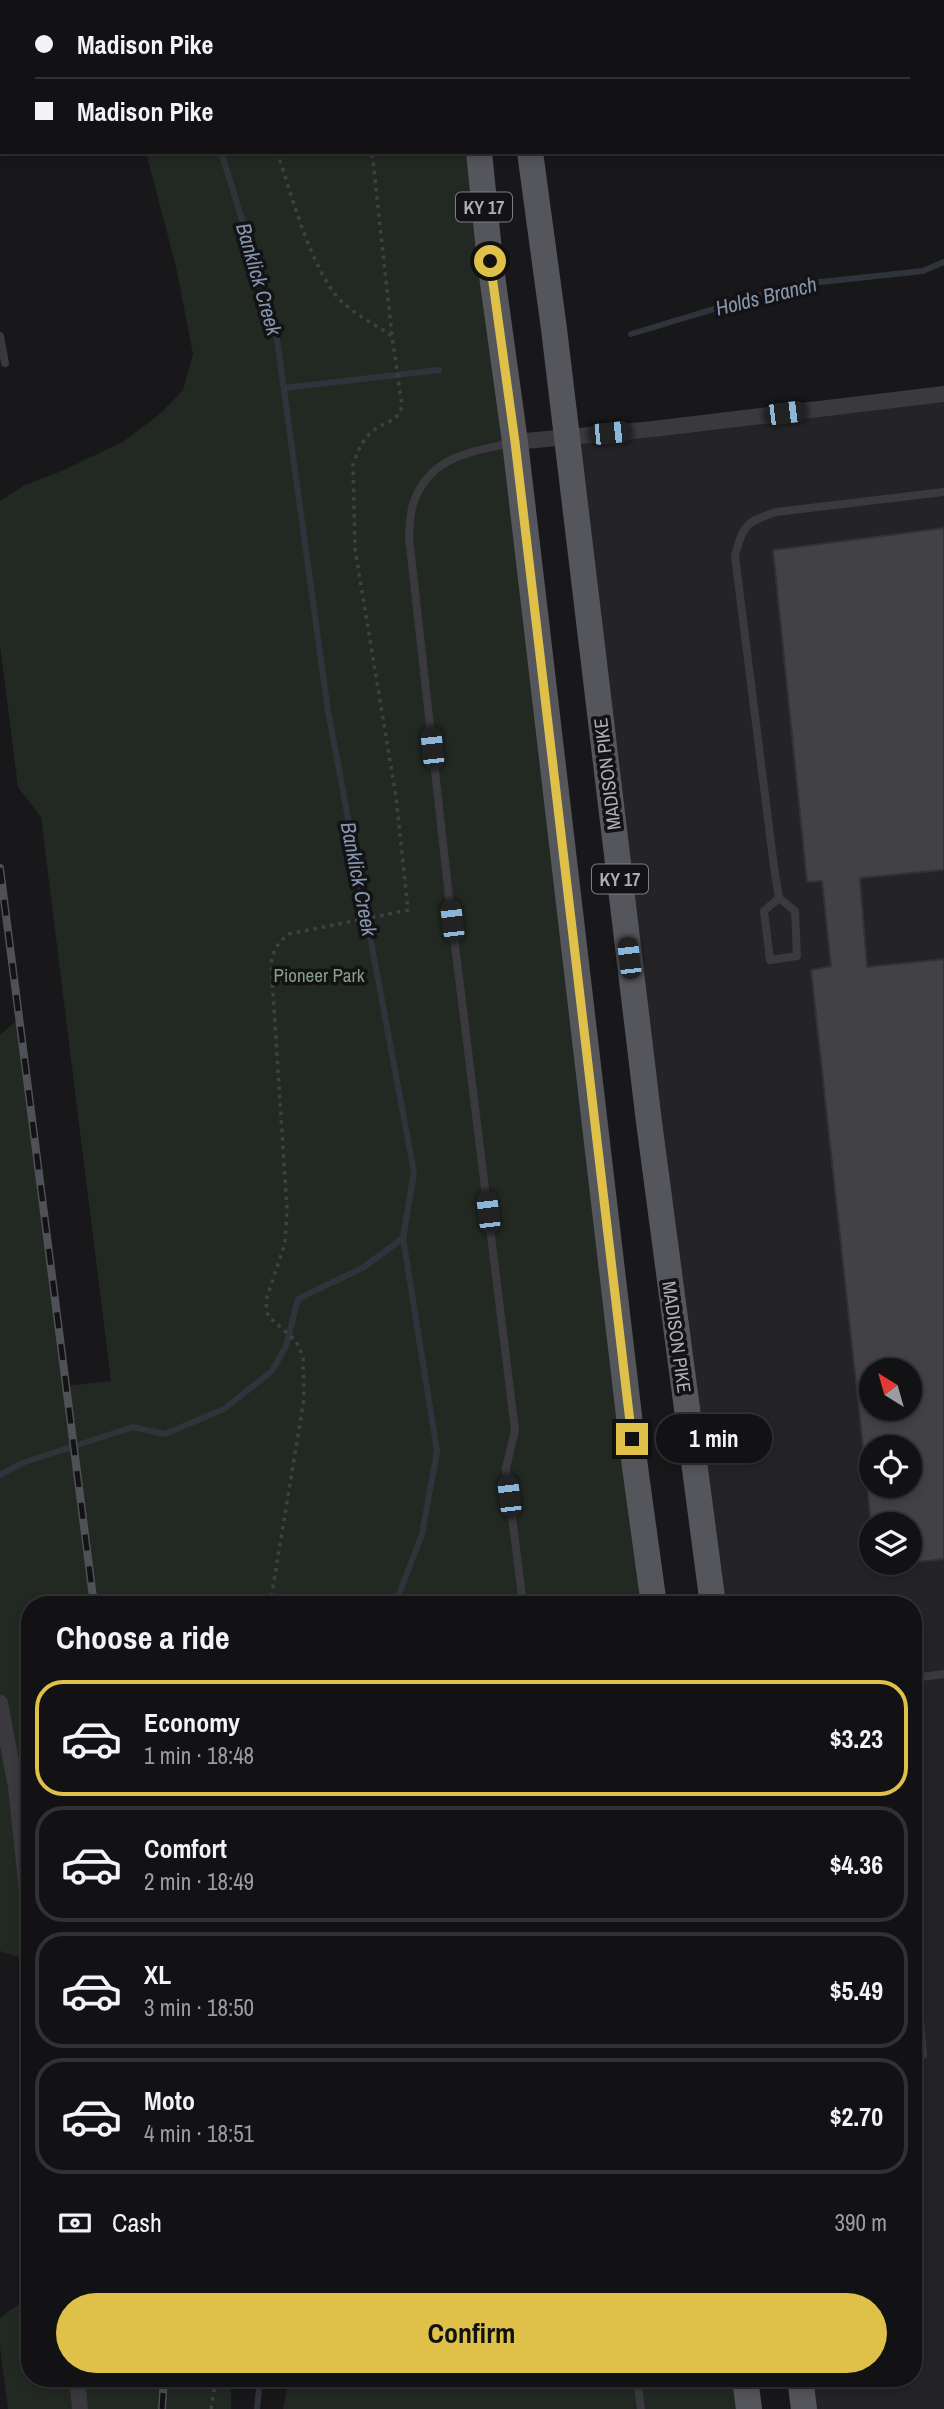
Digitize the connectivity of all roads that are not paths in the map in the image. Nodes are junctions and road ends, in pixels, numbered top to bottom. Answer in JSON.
{"nodes":[{"id":1,"x":479,"y":154,"type":"edge"},
{"id":2,"x":530,"y":154,"type":"edge"},
{"id":3,"x":0,"y":336,"type":"edge"},
{"id":4,"x":5,"y":363,"type":"dead end"},
{"id":5,"x":944,"y":394,"type":"edge"},
{"id":6,"x":567,"y":438,"type":"junction"},
{"id":7,"x":515,"y":442,"type":"junction"},
{"id":8,"x":944,"y":492,"type":"edge"},
{"id":9,"x":779,"y":898,"type":"junction"},
{"id":10,"x":522,"y":1596,"type":"edge"},
{"id":11,"x":653,"y":1596,"type":"edge"},
{"id":12,"x":712,"y":1596,"type":"edge"},
{"id":13,"x":944,"y":1674,"type":"edge"},
{"id":14,"x":922,"y":1677,"type":"edge"},
{"id":15,"x":0,"y":1703,"type":"edge"},
{"id":16,"x":21,"y":1834,"type":"edge"},
{"id":17,"x":922,"y":2043,"type":"edge"},
{"id":18,"x":923,"y":2055,"type":"dead end"},
{"id":19,"x":78,"y":2387,"type":"edge"},
{"id":20,"x":638,"y":2387,"type":"edge"},
{"id":21,"x":746,"y":2387,"type":"edge"},
{"id":22,"x":801,"y":2387,"type":"edge"},
{"id":23,"x":80,"y":2409,"type":"edge"},
{"id":24,"x":641,"y":2409,"type":"edge"},
{"id":25,"x":749,"y":2409,"type":"edge"},
{"id":26,"x":804,"y":2409,"type":"edge"}],
"edges":[{"from":1,"to":7,"type":"main road","number":"KY 17"},
{"from":2,"to":6,"type":"main road","name":"MADISON PIKE","number":"KY 17"},
{"from":3,"to":4,"type":"lane"},
{"from":5,"to":6,"type":"street"},
{"from":6,"to":7,"type":"street"},
{"from":6,"to":12,"type":"main road","name":"MADISON PIKE","number":"KY 17"},
{"from":7,"to":10,"type":"lane"},
{"from":7,"to":11,"type":"main road","number":"KY 17"},
{"from":8,"to":9,"type":"lane"},
{"from":9,"to":9,"type":"lane"},
{"from":13,"to":14,"type":"lane"},
{"from":15,"to":16,"type":"street"},
{"from":17,"to":18,"type":"lane"},
{"from":19,"to":23,"type":"street"},
{"from":20,"to":24,"type":"lane"},
{"from":21,"to":25,"type":"main road"},
{"from":22,"to":26,"type":"main road"}]}
